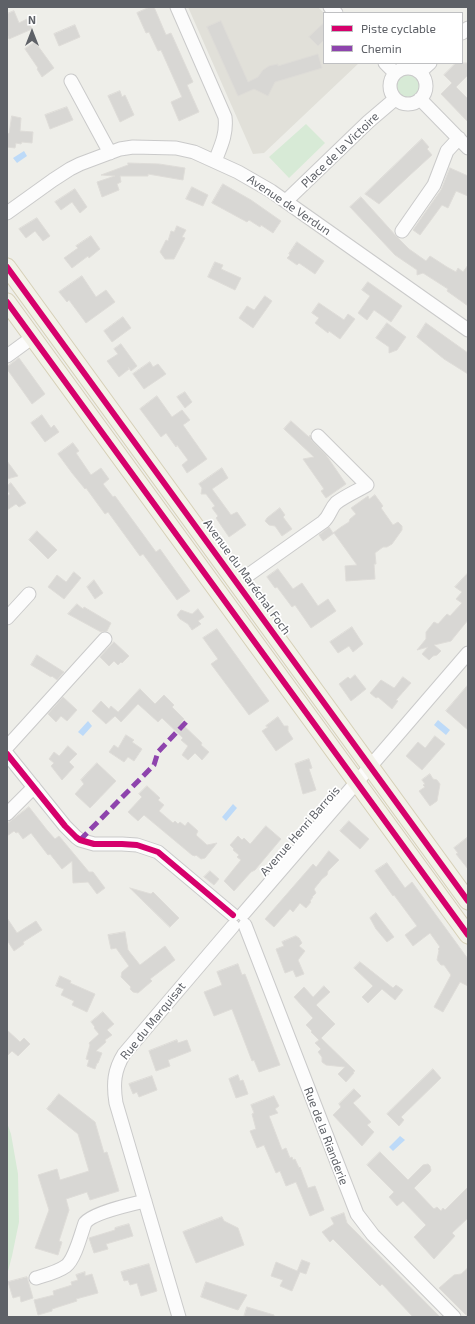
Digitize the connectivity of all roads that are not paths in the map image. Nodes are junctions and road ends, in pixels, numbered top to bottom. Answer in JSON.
{"nodes":[{"id":1,"x":177,"y":7,"type":"edge"},
{"id":2,"x":386,"y":64,"type":"edge"},
{"id":3,"x":429,"y":64,"type":"edge"},
{"id":4,"x":420,"y":72,"type":"junction"},
{"id":5,"x":394,"y":73,"type":"junction"},
{"id":6,"x":71,"y":81,"type":"dead end"},
{"id":7,"x":395,"y":99,"type":"junction"},
{"id":8,"x":420,"y":99,"type":"junction"},
{"id":9,"x":458,"y":138,"type":"junction"},
{"id":10,"x":468,"y":148,"type":"edge"},
{"id":11,"x":110,"y":153,"type":"junction"},
{"id":12,"x":215,"y":161,"type":"junction"},
{"id":13,"x":286,"y":201,"type":"junction"},
{"id":14,"x":7,"y":213,"type":"edge"},
{"id":15,"x":402,"y":230,"type":"dead end"},
{"id":16,"x":7,"y":266,"type":"edge"},
{"id":17,"x":7,"y":302,"type":"edge"},
{"id":18,"x":468,"y":330,"type":"edge"},
{"id":19,"x":33,"y":337,"type":"junction"},
{"id":20,"x":7,"y":356,"type":"edge"},
{"id":21,"x":318,"y":436,"type":"dead end"},
{"id":22,"x":237,"y":583,"type":"junction"},
{"id":23,"x":29,"y":594,"type":"dead end"},
{"id":24,"x":7,"y":618,"type":"edge"},
{"id":25,"x":105,"y":639,"type":"dead end"},
{"id":26,"x":468,"y":653,"type":"edge"},
{"id":27,"x":7,"y":747,"type":"edge"},
{"id":28,"x":7,"y":754,"type":"edge"},
{"id":29,"x":370,"y":766,"type":"junction"},
{"id":30,"x":357,"y":782,"type":"junction"},
{"id":31,"x":34,"y":788,"type":"junction"},
{"id":32,"x":7,"y":814,"type":"edge"},
{"id":33,"x":468,"y":901,"type":"edge"},
{"id":34,"x":238,"y":920,"type":"junction"},
{"id":35,"x":468,"y":935,"type":"edge"},
{"id":36,"x":145,"y":1201,"type":"junction"},
{"id":37,"x":36,"y":1278,"type":"dead end"},
{"id":38,"x":179,"y":1317,"type":"edge"},
{"id":39,"x":454,"y":1317,"type":"edge"}],
"edges":[{"from":1,"to":12,"type":"street"},
{"from":2,"to":5,"type":"street"},
{"from":3,"to":4,"type":"street"},
{"from":4,"to":5,"type":"street"},
{"from":4,"to":8,"type":"street"},
{"from":5,"to":7,"type":"street"},
{"from":6,"to":11,"type":"street"},
{"from":7,"to":8,"type":"street"},
{"from":7,"to":13,"type":"street","name":"Place de la Victoire"},
{"from":8,"to":9,"type":"street"},
{"from":9,"to":10,"type":"street"},
{"from":9,"to":15,"type":"street"},
{"from":11,"to":12,"type":"street","name":"Avenue de Verdun"},
{"from":11,"to":14,"type":"street","name":"Avenue de Verdun"},
{"from":12,"to":13,"type":"street","name":"Avenue de Verdun"},
{"from":13,"to":18,"type":"street","name":"Avenue de Verdun"},
{"from":16,"to":22,"type":"main road","name":"Avenue du Maréchal Foch"},
{"from":17,"to":19,"type":"main road"},
{"from":19,"to":20,"type":"street"},
{"from":19,"to":30,"type":"main road"},
{"from":21,"to":22,"type":"street"},
{"from":22,"to":29,"type":"main road","name":"Avenue du Maréchal Foch"},
{"from":23,"to":24,"type":"street"},
{"from":25,"to":27,"type":"street"},
{"from":26,"to":29,"type":"street","name":"Avenue Henri Barrois"},
{"from":28,"to":31,"type":"street","name":"Rue de la Rianderie"},
{"from":29,"to":30,"type":"street","name":"Avenue Henri Barrois"},
{"from":29,"to":33,"type":"main road","name":"Avenue du Maréchal Foch"},
{"from":30,"to":34,"type":"street","name":"Avenue Henri Barrois"},
{"from":30,"to":35,"type":"main road"},
{"from":31,"to":32,"type":"street"},
{"from":31,"to":34,"type":"street","name":"Rue de la Rianderie"},
{"from":34,"to":36,"type":"street","name":"Rue du Marquisat"},
{"from":34,"to":39,"type":"street","name":"Rue de la Rianderie"},
{"from":36,"to":37,"type":"street"},
{"from":36,"to":38,"type":"street","name":"Rue du Marquisat"}]}
